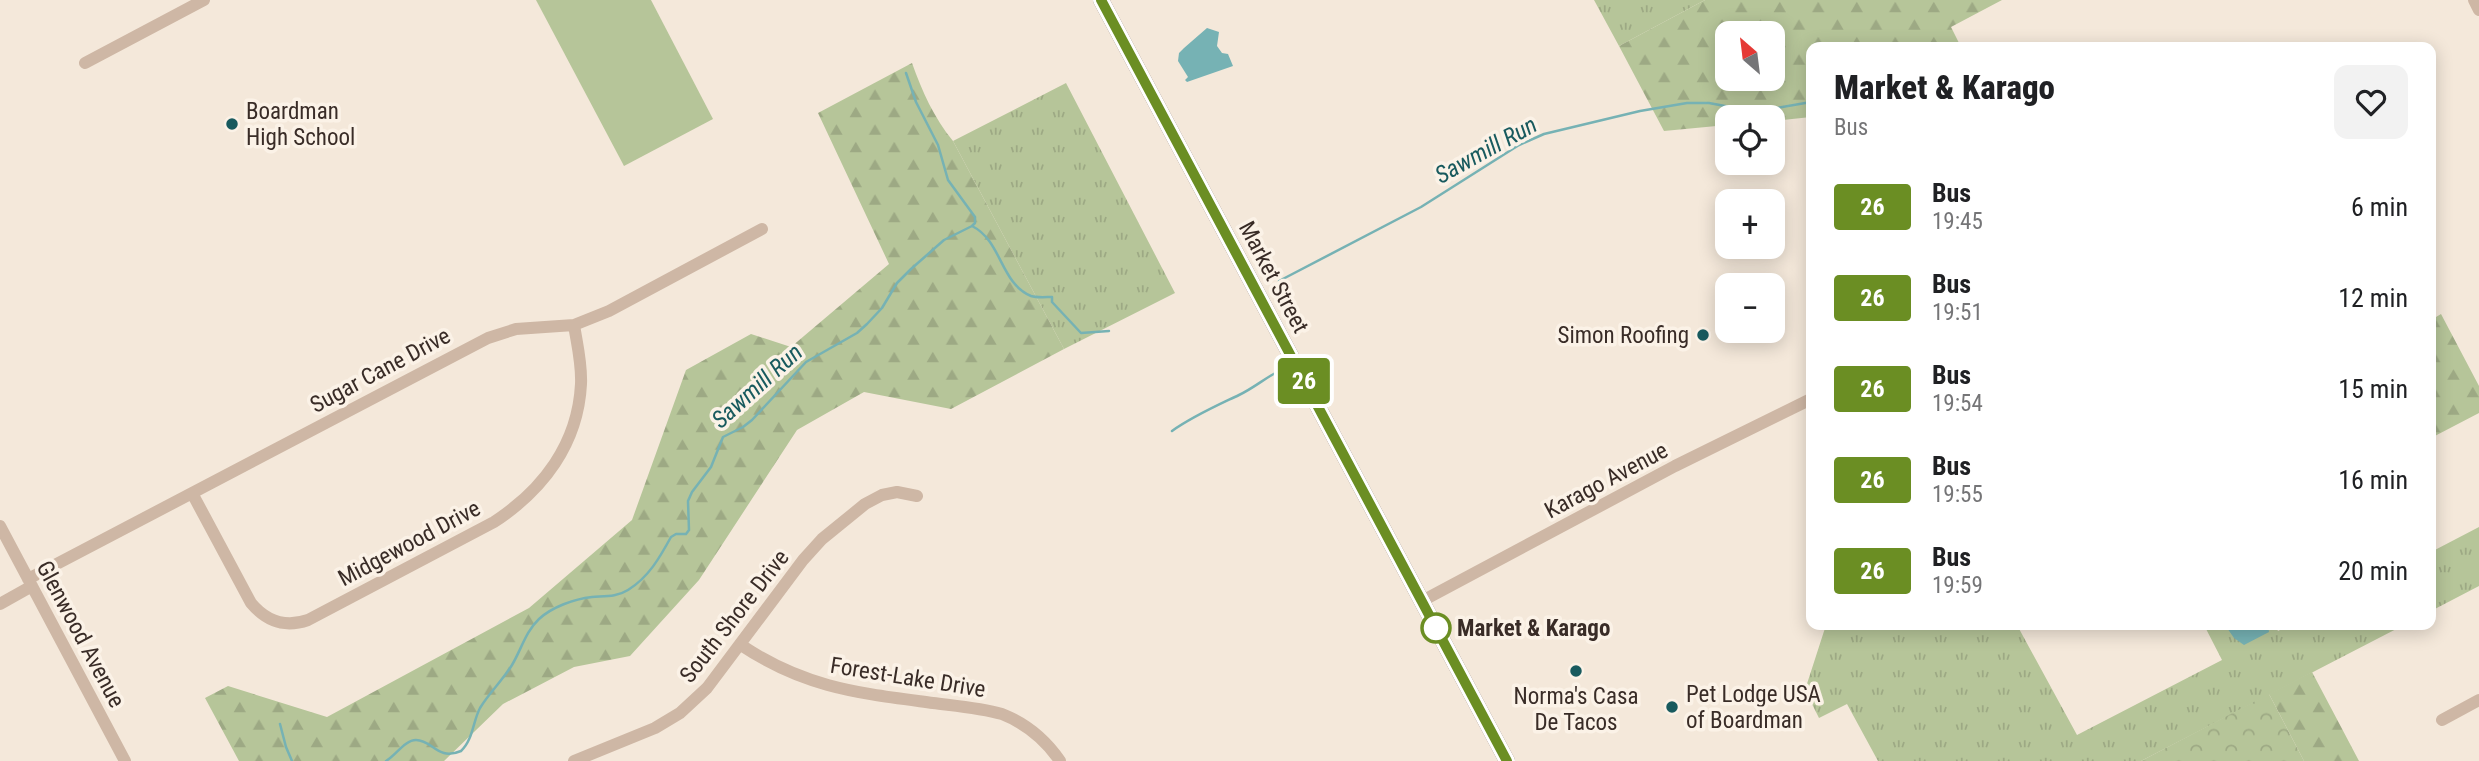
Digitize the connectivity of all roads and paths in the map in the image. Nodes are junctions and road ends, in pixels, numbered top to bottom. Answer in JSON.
{"nodes":[{"id":1,"x":204,"y":0,"type":"edge"},
{"id":2,"x":1101,"y":0,"type":"edge"},
{"id":3,"x":2474,"y":0,"type":"edge"},
{"id":4,"x":2479,"y":10,"type":"edge"},
{"id":5,"x":85,"y":63,"type":"dead end"},
{"id":6,"x":762,"y":229,"type":"dead end"},
{"id":7,"x":574,"y":325,"type":"junction"},
{"id":8,"x":1806,"y":401,"type":"edge"},
{"id":9,"x":191,"y":493,"type":"junction"},
{"id":10,"x":917,"y":496,"type":"dead end"},
{"id":11,"x":0,"y":526,"type":"edge"},
{"id":12,"x":30,"y":582,"type":"junction"},
{"id":13,"x":1422,"y":601,"type":"junction"},
{"id":14,"x":0,"y":604,"type":"edge"},
{"id":15,"x":741,"y":645,"type":"junction"},
{"id":16,"x":2479,"y":700,"type":"edge"},
{"id":17,"x":2442,"y":720,"type":"dead end"},
{"id":18,"x":603,"y":756,"type":"edge"},
{"id":19,"x":125,"y":761,"type":"edge"},
{"id":20,"x":574,"y":761,"type":"edge"},
{"id":21,"x":1060,"y":761,"type":"edge"},
{"id":22,"x":1507,"y":761,"type":"edge"}],
"edges":[{"from":1,"to":5,"type":"street"},
{"from":2,"to":13,"type":"main road","name":"Market Street"},
{"from":3,"to":4,"type":"street"},
{"from":6,"to":7,"type":"street","name":"Sugar Cane Drive"},
{"from":7,"to":9,"type":"street","name":"Sugar Cane Drive"},
{"from":7,"to":9,"type":"street","name":"Midgewood Drive"},
{"from":8,"to":13,"type":"street","name":"Karago Avenue"},
{"from":9,"to":12,"type":"street","name":"Sugar Cane Drive"},
{"from":10,"to":15,"type":"street","name":"South Shore Drive"},
{"from":11,"to":12,"type":"street","name":"Glenwood Avenue"},
{"from":12,"to":14,"type":"street","name":"Sugar Cane Drive"},
{"from":12,"to":19,"type":"street","name":"Glenwood Avenue"},
{"from":13,"to":22,"type":"main road","name":"Market Street"},
{"from":15,"to":18,"type":"street","name":"South Shore Drive"},
{"from":15,"to":21,"type":"street","name":"Forest-Lake Drive"},
{"from":16,"to":17,"type":"street"},
{"from":18,"to":20,"type":"street","name":"South Shore Drive"}]}
